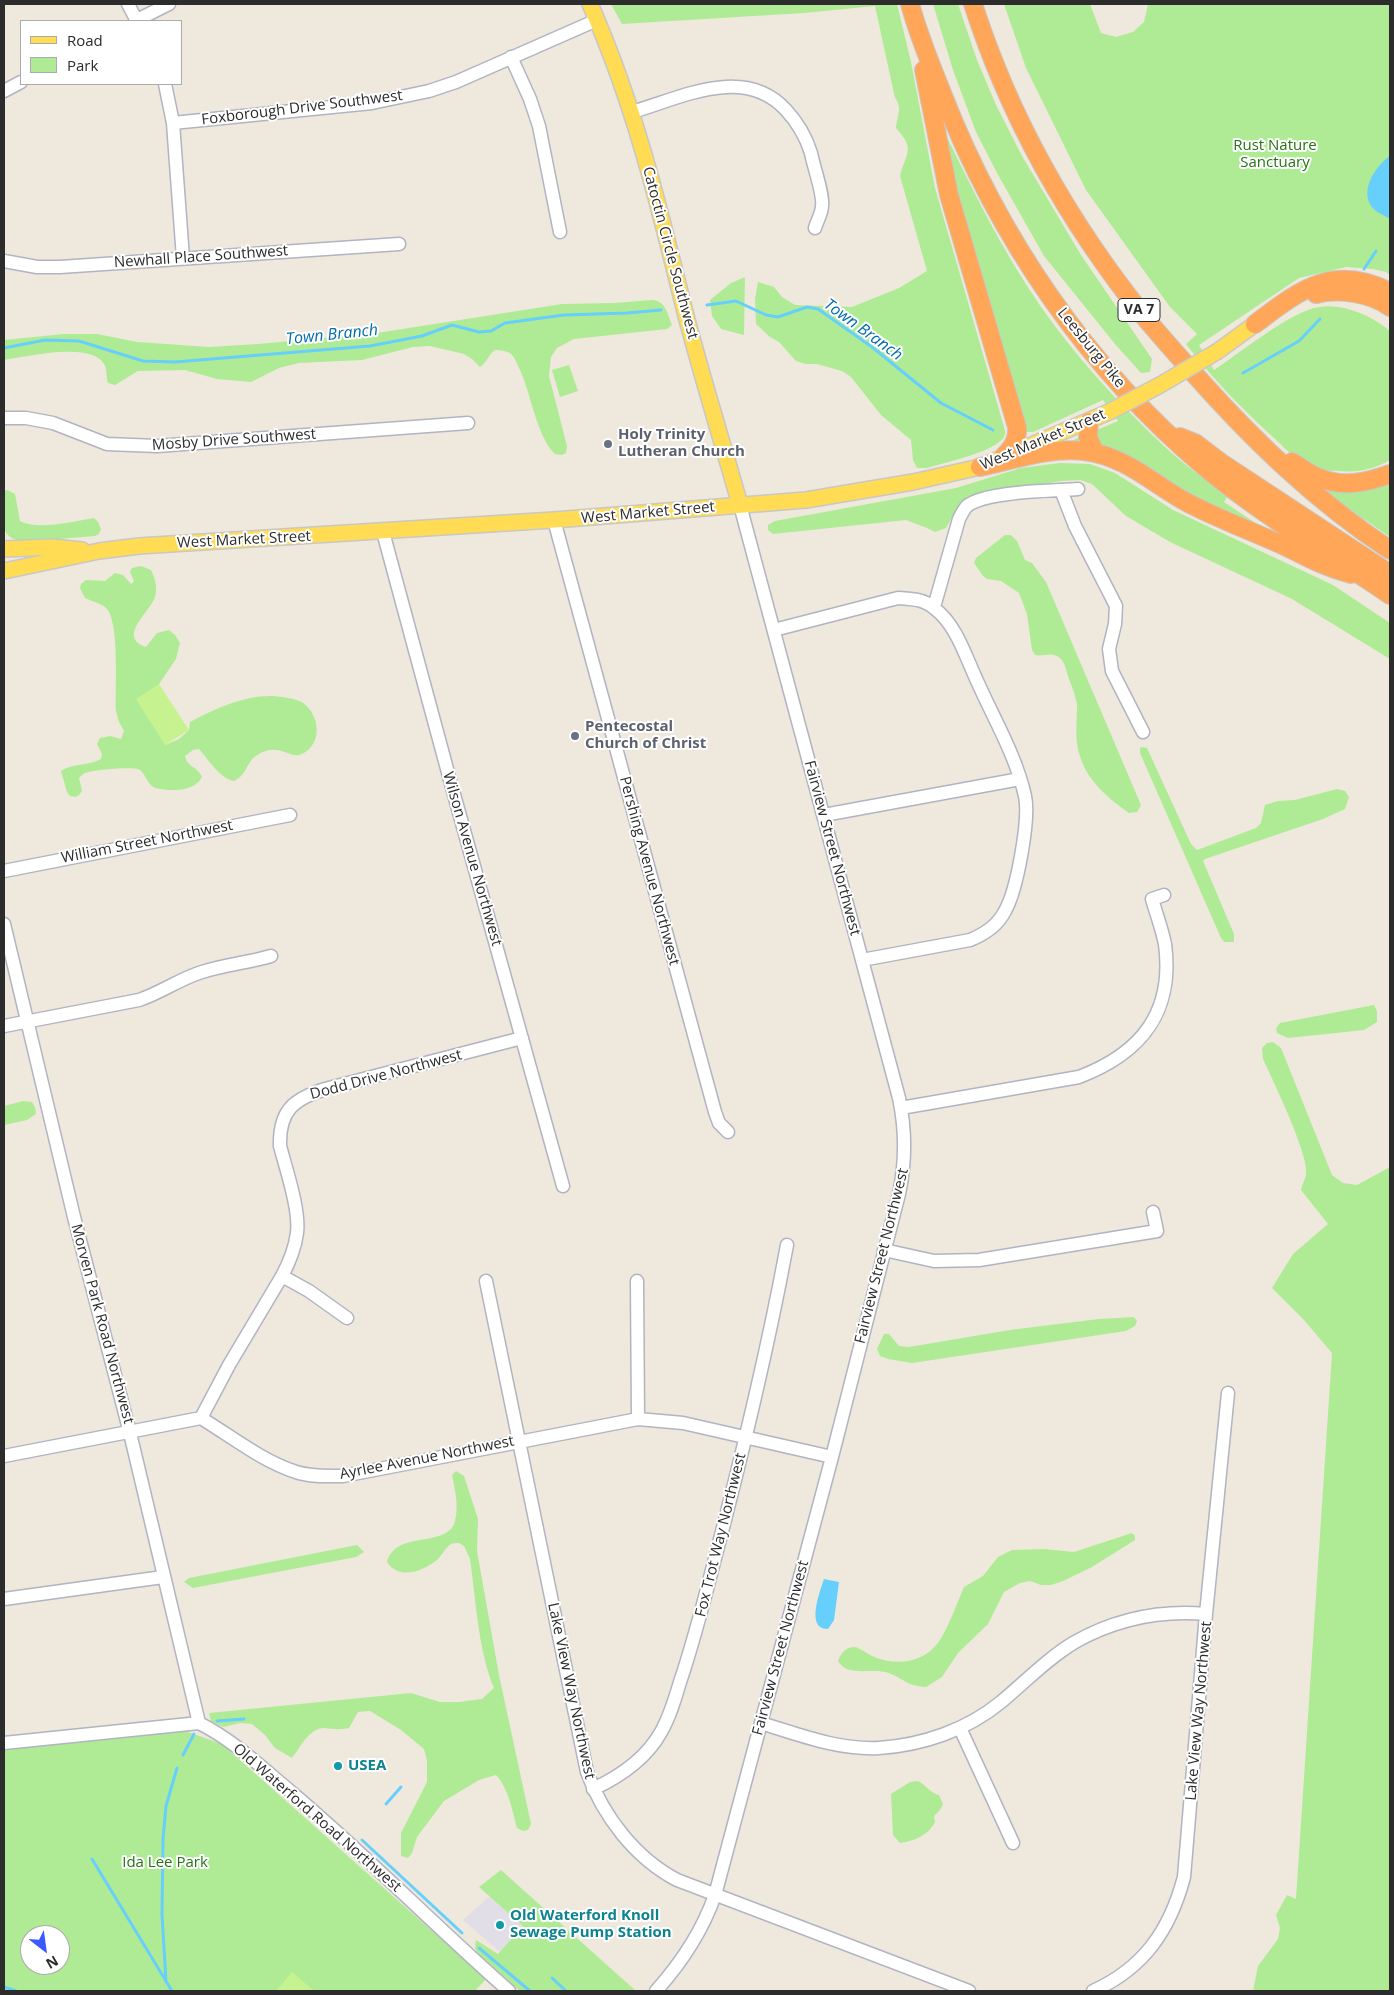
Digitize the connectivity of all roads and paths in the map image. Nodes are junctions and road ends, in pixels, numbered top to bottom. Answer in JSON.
{"nodes":[{"id":1,"x":128,"y":4,"type":"edge"},
{"id":2,"x":169,"y":4,"type":"edge"},
{"id":3,"x":590,"y":4,"type":"edge"},
{"id":4,"x":910,"y":4,"type":"edge"},
{"id":5,"x":973,"y":4,"type":"edge"},
{"id":6,"x":136,"y":20,"type":"edge"},
{"id":7,"x":138,"y":20,"type":"edge"},
{"id":8,"x":597,"y":20,"type":"junction"},
{"id":9,"x":915,"y":25,"type":"junction"},
{"id":10,"x":511,"y":57,"type":"junction"},
{"id":11,"x":20,"y":83,"type":"edge"},
{"id":12,"x":165,"y":85,"type":"edge"},
{"id":13,"x":4,"y":91,"type":"edge"},
{"id":14,"x":632,"y":112,"type":"junction"},
{"id":15,"x":173,"y":123,"type":"junction"},
{"id":16,"x":815,"y":228,"type":"dead end"},
{"id":17,"x":560,"y":232,"type":"dead end"},
{"id":18,"x":399,"y":244,"type":"dead end"},
{"id":19,"x":183,"y":258,"type":"junction"},
{"id":20,"x":4,"y":261,"type":"edge"},
{"id":21,"x":1390,"y":292,"type":"edge"},
{"id":22,"x":1390,"y":307,"type":"edge"},
{"id":23,"x":1255,"y":324,"type":"junction"},
{"id":24,"x":4,"y":418,"type":"edge"},
{"id":25,"x":1089,"y":422,"type":"junction"},
{"id":26,"x":468,"y":423,"type":"dead end"},
{"id":27,"x":1161,"y":429,"type":"junction"},
{"id":28,"x":1261,"y":446,"type":"junction"},
{"id":29,"x":1094,"y":453,"type":"junction"},
{"id":30,"x":1004,"y":456,"type":"junction"},
{"id":31,"x":980,"y":468,"type":"junction"},
{"id":32,"x":1390,"y":474,"type":"edge"},
{"id":33,"x":1078,"y":489,"type":"dead end"},
{"id":34,"x":1061,"y":490,"type":"junction"},
{"id":35,"x":740,"y":506,"type":"junction"},
{"id":36,"x":554,"y":520,"type":"junction"},
{"id":37,"x":383,"y":532,"type":"junction"},
{"id":38,"x":4,"y":549,"type":"edge"},
{"id":39,"x":1390,"y":550,"type":"edge"},
{"id":40,"x":98,"y":551,"type":"junction"},
{"id":41,"x":4,"y":571,"type":"edge"},
{"id":42,"x":1390,"y":574,"type":"edge"},
{"id":43,"x":1366,"y":578,"type":"junction"},
{"id":44,"x":1390,"y":595,"type":"edge"},
{"id":45,"x":934,"y":607,"type":"junction"},
{"id":46,"x":774,"y":630,"type":"junction"},
{"id":47,"x":1143,"y":732,"type":"dead end"},
{"id":48,"x":1020,"y":779,"type":"junction"},
{"id":49,"x":290,"y":815,"type":"dead end"},
{"id":50,"x":824,"y":815,"type":"junction"},
{"id":51,"x":4,"y":871,"type":"edge"},
{"id":52,"x":1164,"y":895,"type":"dead end"},
{"id":53,"x":4,"y":924,"type":"edge"},
{"id":54,"x":271,"y":956,"type":"dead end"},
{"id":55,"x":862,"y":960,"type":"junction"},
{"id":56,"x":27,"y":1021,"type":"junction"},
{"id":57,"x":4,"y":1026,"type":"edge"},
{"id":58,"x":522,"y":1038,"type":"junction"},
{"id":59,"x":901,"y":1108,"type":"junction"},
{"id":60,"x":728,"y":1132,"type":"dead end"},
{"id":61,"x":563,"y":1186,"type":"dead end"},
{"id":62,"x":1154,"y":1212,"type":"dead end"},
{"id":63,"x":787,"y":1245,"type":"dead end"},
{"id":64,"x":884,"y":1250,"type":"junction"},
{"id":65,"x":282,"y":1276,"type":"junction"},
{"id":66,"x":486,"y":1281,"type":"dead end"},
{"id":67,"x":637,"y":1281,"type":"dead end"},
{"id":68,"x":347,"y":1318,"type":"dead end"},
{"id":69,"x":1228,"y":1393,"type":"dead end"},
{"id":70,"x":201,"y":1418,"type":"junction"},
{"id":71,"x":638,"y":1419,"type":"junction"},
{"id":72,"x":130,"y":1433,"type":"junction"},
{"id":73,"x":746,"y":1438,"type":"junction"},
{"id":74,"x":520,"y":1441,"type":"junction"},
{"id":75,"x":4,"y":1456,"type":"edge"},
{"id":76,"x":832,"y":1457,"type":"junction"},
{"id":77,"x":164,"y":1578,"type":"junction"},
{"id":78,"x":4,"y":1598,"type":"edge"},
{"id":79,"x":1206,"y":1614,"type":"junction"},
{"id":80,"x":199,"y":1723,"type":"junction"},
{"id":81,"x":761,"y":1723,"type":"junction"},
{"id":82,"x":960,"y":1728,"type":"junction"},
{"id":83,"x":4,"y":1743,"type":"edge"},
{"id":84,"x":593,"y":1789,"type":"junction"},
{"id":85,"x":1013,"y":1843,"type":"dead end"},
{"id":86,"x":716,"y":1895,"type":"junction"},
{"id":87,"x":509,"y":1991,"type":"edge"},
{"id":88,"x":656,"y":1991,"type":"edge"},
{"id":89,"x":969,"y":1991,"type":"edge"},
{"id":90,"x":1092,"y":1991,"type":"edge"}],
"edges":[{"from":1,"to":6,"type":"street"},
{"from":2,"to":7,"type":"street"},
{"from":3,"to":8,"type":"main road","name":"Catoctin Circle Southwest"},
{"from":4,"to":9,"type":"highway","name":"Leesburg Pike"},
{"from":5,"to":28,"type":"highway","number":"VA 7"},
{"from":8,"to":10,"type":"street","name":"Foxborough Drive Southwest"},
{"from":8,"to":14,"type":"main road","name":"Catoctin Circle Southwest"},
{"from":9,"to":27,"type":"highway","name":"Leesburg Pike"},
{"from":9,"to":30,"type":"highway"},
{"from":10,"to":15,"type":"street","name":"Foxborough Drive Southwest"},
{"from":10,"to":17,"type":"street"},
{"from":11,"to":13,"type":"street"},
{"from":12,"to":15,"type":"street"},
{"from":14,"to":16,"type":"street"},
{"from":14,"to":35,"type":"main road","name":"Catoctin Circle Southwest"},
{"from":15,"to":19,"type":"street"},
{"from":18,"to":19,"type":"street","name":"Newhall Place Southwest"},
{"from":19,"to":20,"type":"street","name":"Newhall Place Southwest"},
{"from":21,"to":23,"type":"highway"},
{"from":22,"to":23,"type":"highway"},
{"from":23,"to":25,"type":"main road","name":"West Market Street","bridge":true},
{"from":24,"to":26,"type":"street","name":"Mosby Drive Southwest"},
{"from":25,"to":29,"type":"highway"},
{"from":25,"to":30,"type":"main road","name":"West Market Street"},
{"from":27,"to":42,"type":"highway"},
{"from":27,"to":43,"type":"highway","name":"Leesburg Pike"},
{"from":28,"to":32,"type":"highway"},
{"from":28,"to":39,"type":"highway","number":"VA 7"},
{"from":29,"to":31,"type":"highway"},
{"from":29,"to":43,"type":"highway"},
{"from":30,"to":31,"type":"main road","name":"West Market Street"},
{"from":31,"to":35,"type":"main road","name":"West Market Street"},
{"from":33,"to":34,"type":"street"},
{"from":34,"to":45,"type":"street"},
{"from":34,"to":47,"type":"street"},
{"from":35,"to":36,"type":"main road","name":"West Market Street"},
{"from":35,"to":46,"type":"street","name":"Fairview Street Northwest"},
{"from":36,"to":37,"type":"main road","name":"West Market Street"},
{"from":36,"to":60,"type":"street","name":"Pershing Avenue Northwest"},
{"from":37,"to":40,"type":"main road","name":"West Market Street"},
{"from":37,"to":58,"type":"street","name":"Wilson Avenue Northwest"},
{"from":38,"to":40,"type":"main road"},
{"from":40,"to":41,"type":"main road","name":"West Market Street"},
{"from":43,"to":44,"type":"highway","name":"Leesburg Pike"},
{"from":45,"to":46,"type":"street"},
{"from":45,"to":48,"type":"street"},
{"from":46,"to":50,"type":"street","name":"Fairview Street Northwest"},
{"from":48,"to":50,"type":"street"},
{"from":48,"to":55,"type":"street"},
{"from":49,"to":51,"type":"street","name":"William Street Northwest"},
{"from":50,"to":55,"type":"street","name":"Fairview Street Northwest"},
{"from":52,"to":59,"type":"street"},
{"from":53,"to":56,"type":"street","name":"Morven Park Road Northwest"},
{"from":54,"to":56,"type":"street"},
{"from":55,"to":59,"type":"street","name":"Fairview Street Northwest"},
{"from":56,"to":57,"type":"street"},
{"from":56,"to":72,"type":"street","name":"Morven Park Road Northwest"},
{"from":58,"to":61,"type":"street","name":"Wilson Avenue Northwest"},
{"from":58,"to":65,"type":"street","name":"Dodd Drive Northwest"},
{"from":59,"to":64,"type":"street","name":"Fairview Street Northwest"},
{"from":62,"to":64,"type":"street"},
{"from":63,"to":73,"type":"street","name":"Fox Trot Way Northwest"},
{"from":64,"to":76,"type":"street","name":"Fairview Street Northwest"},
{"from":65,"to":68,"type":"street"},
{"from":65,"to":70,"type":"street","name":"Dodd Drive Northwest"},
{"from":66,"to":74,"type":"street","name":"Lake View Way Northwest"},
{"from":67,"to":71,"type":"street"},
{"from":69,"to":79,"type":"street","name":"Lake View Way Northwest"},
{"from":70,"to":72,"type":"street"},
{"from":70,"to":74,"type":"street","name":"Ayrlee Avenue Northwest"},
{"from":71,"to":73,"type":"street","name":"Ayrlee Avenue Northwest"},
{"from":71,"to":74,"type":"street","name":"Ayrlee Avenue Northwest"},
{"from":72,"to":75,"type":"street"},
{"from":72,"to":77,"type":"street","name":"Morven Park Road Northwest"},
{"from":73,"to":76,"type":"street","name":"Ayrlee Avenue Northwest"},
{"from":73,"to":84,"type":"street","name":"Fox Trot Way Northwest"},
{"from":74,"to":84,"type":"street","name":"Lake View Way Northwest"},
{"from":76,"to":81,"type":"street","name":"Fairview Street Northwest"},
{"from":77,"to":78,"type":"street"},
{"from":77,"to":80,"type":"street","name":"Morven Park Road Northwest"},
{"from":79,"to":82,"type":"street"},
{"from":79,"to":90,"type":"street","name":"Lake View Way Northwest"},
{"from":80,"to":83,"type":"street"},
{"from":80,"to":87,"type":"street","name":"Old Waterford Road Northwest"},
{"from":81,"to":82,"type":"street"},
{"from":81,"to":86,"type":"street","name":"Fairview Street Northwest"},
{"from":82,"to":85,"type":"street"},
{"from":84,"to":86,"type":"street","name":"Lake View Way Northwest"},
{"from":86,"to":88,"type":"street","name":"Fairview Street Northwest"},
{"from":86,"to":89,"type":"street","name":"Lake View Way Northwest"}]}
